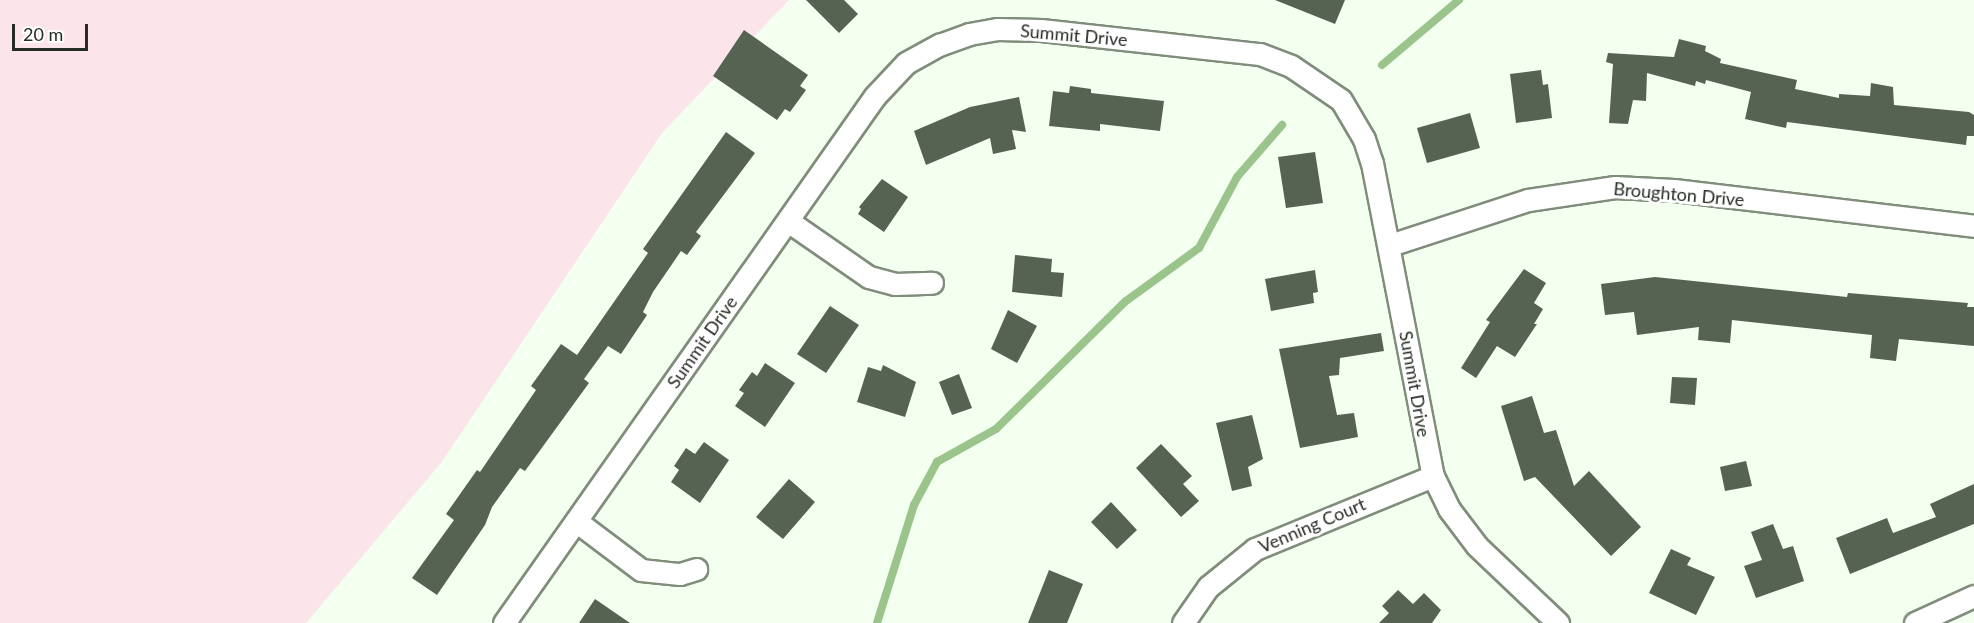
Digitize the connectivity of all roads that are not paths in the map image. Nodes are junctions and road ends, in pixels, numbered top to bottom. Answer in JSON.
{"nodes":[{"id":1,"x":788,"y":221,"type":"junction"},
{"id":2,"x":1974,"y":226,"type":"edge"},
{"id":3,"x":1390,"y":246,"type":"junction"},
{"id":4,"x":932,"y":283,"type":"dead end"},
{"id":5,"x":1432,"y":476,"type":"junction"},
{"id":6,"x":576,"y":521,"type":"junction"},
{"id":7,"x":696,"y":569,"type":"dead end"},
{"id":8,"x":1974,"y":596,"type":"edge"},
{"id":9,"x":504,"y":623,"type":"edge"},
{"id":10,"x":1183,"y":623,"type":"edge"},
{"id":11,"x":1558,"y":623,"type":"edge"},
{"id":12,"x":1915,"y":623,"type":"edge"}],
"edges":[{"from":1,"to":3,"type":"street","name":"Summit Drive"},
{"from":1,"to":4,"type":"street"},
{"from":1,"to":6,"type":"street","name":"Summit Drive"},
{"from":2,"to":3,"type":"street","name":"Broughton Drive"},
{"from":3,"to":5,"type":"street","name":"Summit Drive"},
{"from":5,"to":10,"type":"street","name":"Venning Court"},
{"from":5,"to":11,"type":"street","name":"Summit Drive"},
{"from":6,"to":7,"type":"street"},
{"from":6,"to":9,"type":"street","name":"Summit Drive"},
{"from":8,"to":12,"type":"street"}]}
